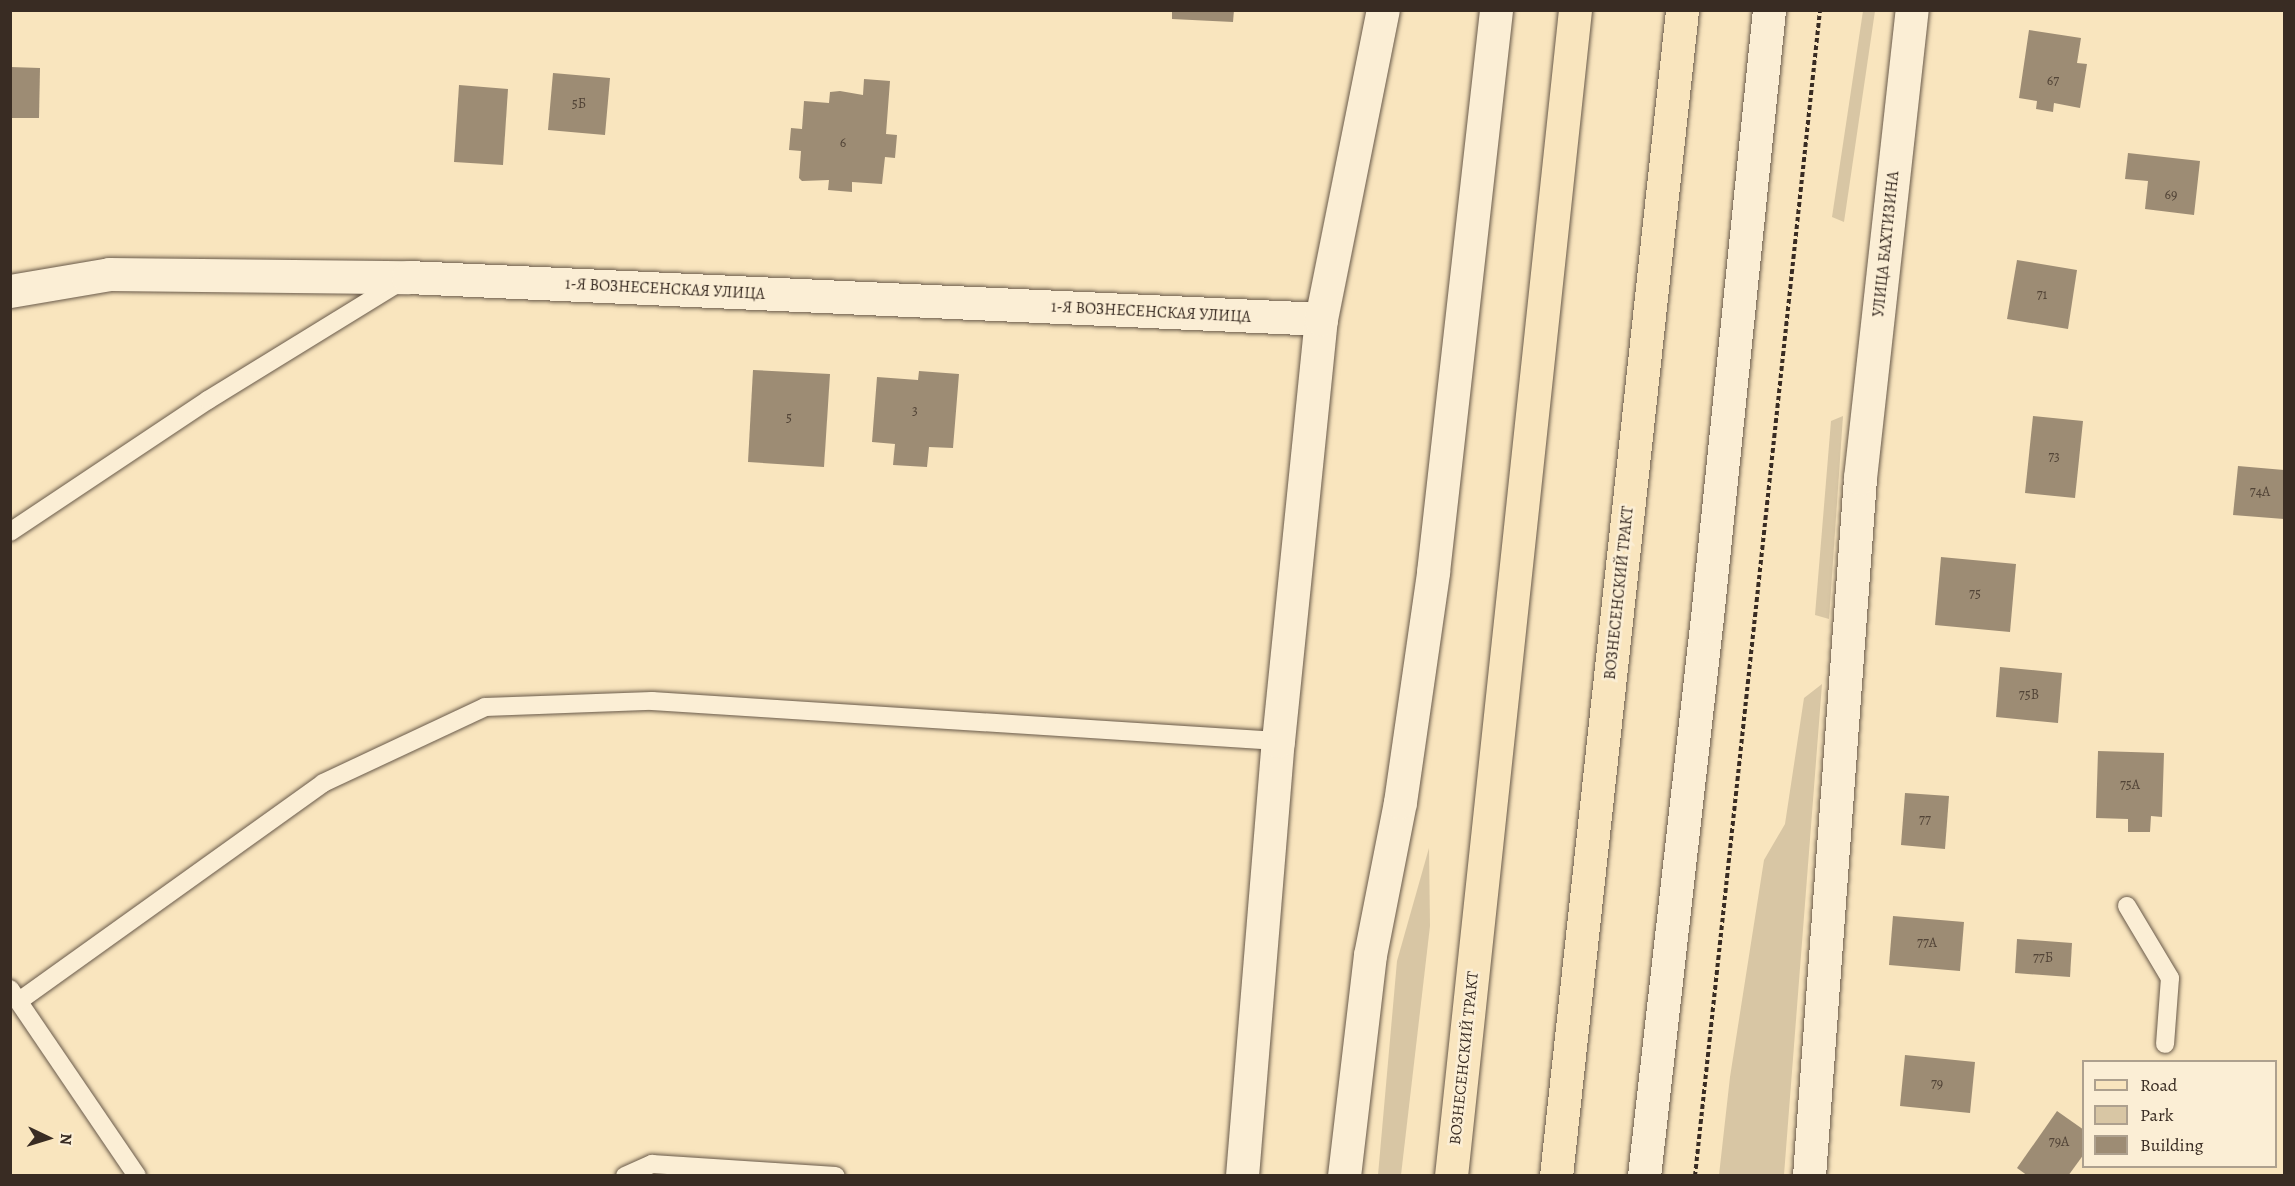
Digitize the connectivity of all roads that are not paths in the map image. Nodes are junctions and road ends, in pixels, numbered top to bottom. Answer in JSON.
{"nodes":[{"id":1,"x":1383,"y":10,"type":"edge"},
{"id":2,"x":1496,"y":10,"type":"edge"},
{"id":3,"x":1575,"y":10,"type":"edge"},
{"id":4,"x":1682,"y":10,"type":"edge"},
{"id":5,"x":1769,"y":10,"type":"edge"},
{"id":6,"x":1912,"y":10,"type":"edge"},
{"id":7,"x":408,"y":277,"type":"junction"},
{"id":8,"x":10,"y":291,"type":"edge"},
{"id":9,"x":1321,"y":320,"type":"junction"},
{"id":10,"x":10,"y":532,"type":"edge"},
{"id":11,"x":1278,"y":741,"type":"junction"},
{"id":12,"x":2127,"y":906,"type":"dead end"},
{"id":13,"x":15,"y":995,"type":"edge"},
{"id":14,"x":2165,"y":1044,"type":"dead end"},
{"id":15,"x":137,"y":1176,"type":"edge"},
{"id":16,"x":625,"y":1176,"type":"edge"},
{"id":17,"x":836,"y":1176,"type":"edge"},
{"id":18,"x":1242,"y":1176,"type":"edge"},
{"id":19,"x":1344,"y":1176,"type":"edge"},
{"id":20,"x":1451,"y":1176,"type":"edge"},
{"id":21,"x":1556,"y":1176,"type":"edge"},
{"id":22,"x":1644,"y":1176,"type":"edge"},
{"id":23,"x":1809,"y":1176,"type":"edge"}],
"edges":[{"from":1,"to":9,"type":"street"},
{"from":2,"to":19,"type":"street"},
{"from":3,"to":20,"type":"main road","name":"ВОЗНЕСЕНСКИЙ ТРАКТ"},
{"from":4,"to":21,"type":"main road","name":"ВОЗНЕСЕНСКИЙ ТРАКТ"},
{"from":5,"to":22,"type":"street"},
{"from":6,"to":23,"type":"street","name":"УЛИЦА БАХТИЗИНА"},
{"from":7,"to":8,"type":"street","name":"1-Я ВОЗНЕСЕНСКАЯ УЛИЦА"},
{"from":7,"to":9,"type":"street","name":"1-Я ВОЗНЕСЕНСКАЯ УЛИЦА"},
{"from":7,"to":10,"type":"lane"},
{"from":9,"to":11,"type":"street"},
{"from":11,"to":13,"type":"lane"},
{"from":11,"to":18,"type":"street"},
{"from":12,"to":14,"type":"lane"},
{"from":13,"to":15,"type":"lane"},
{"from":16,"to":17,"type":"lane"}]}
